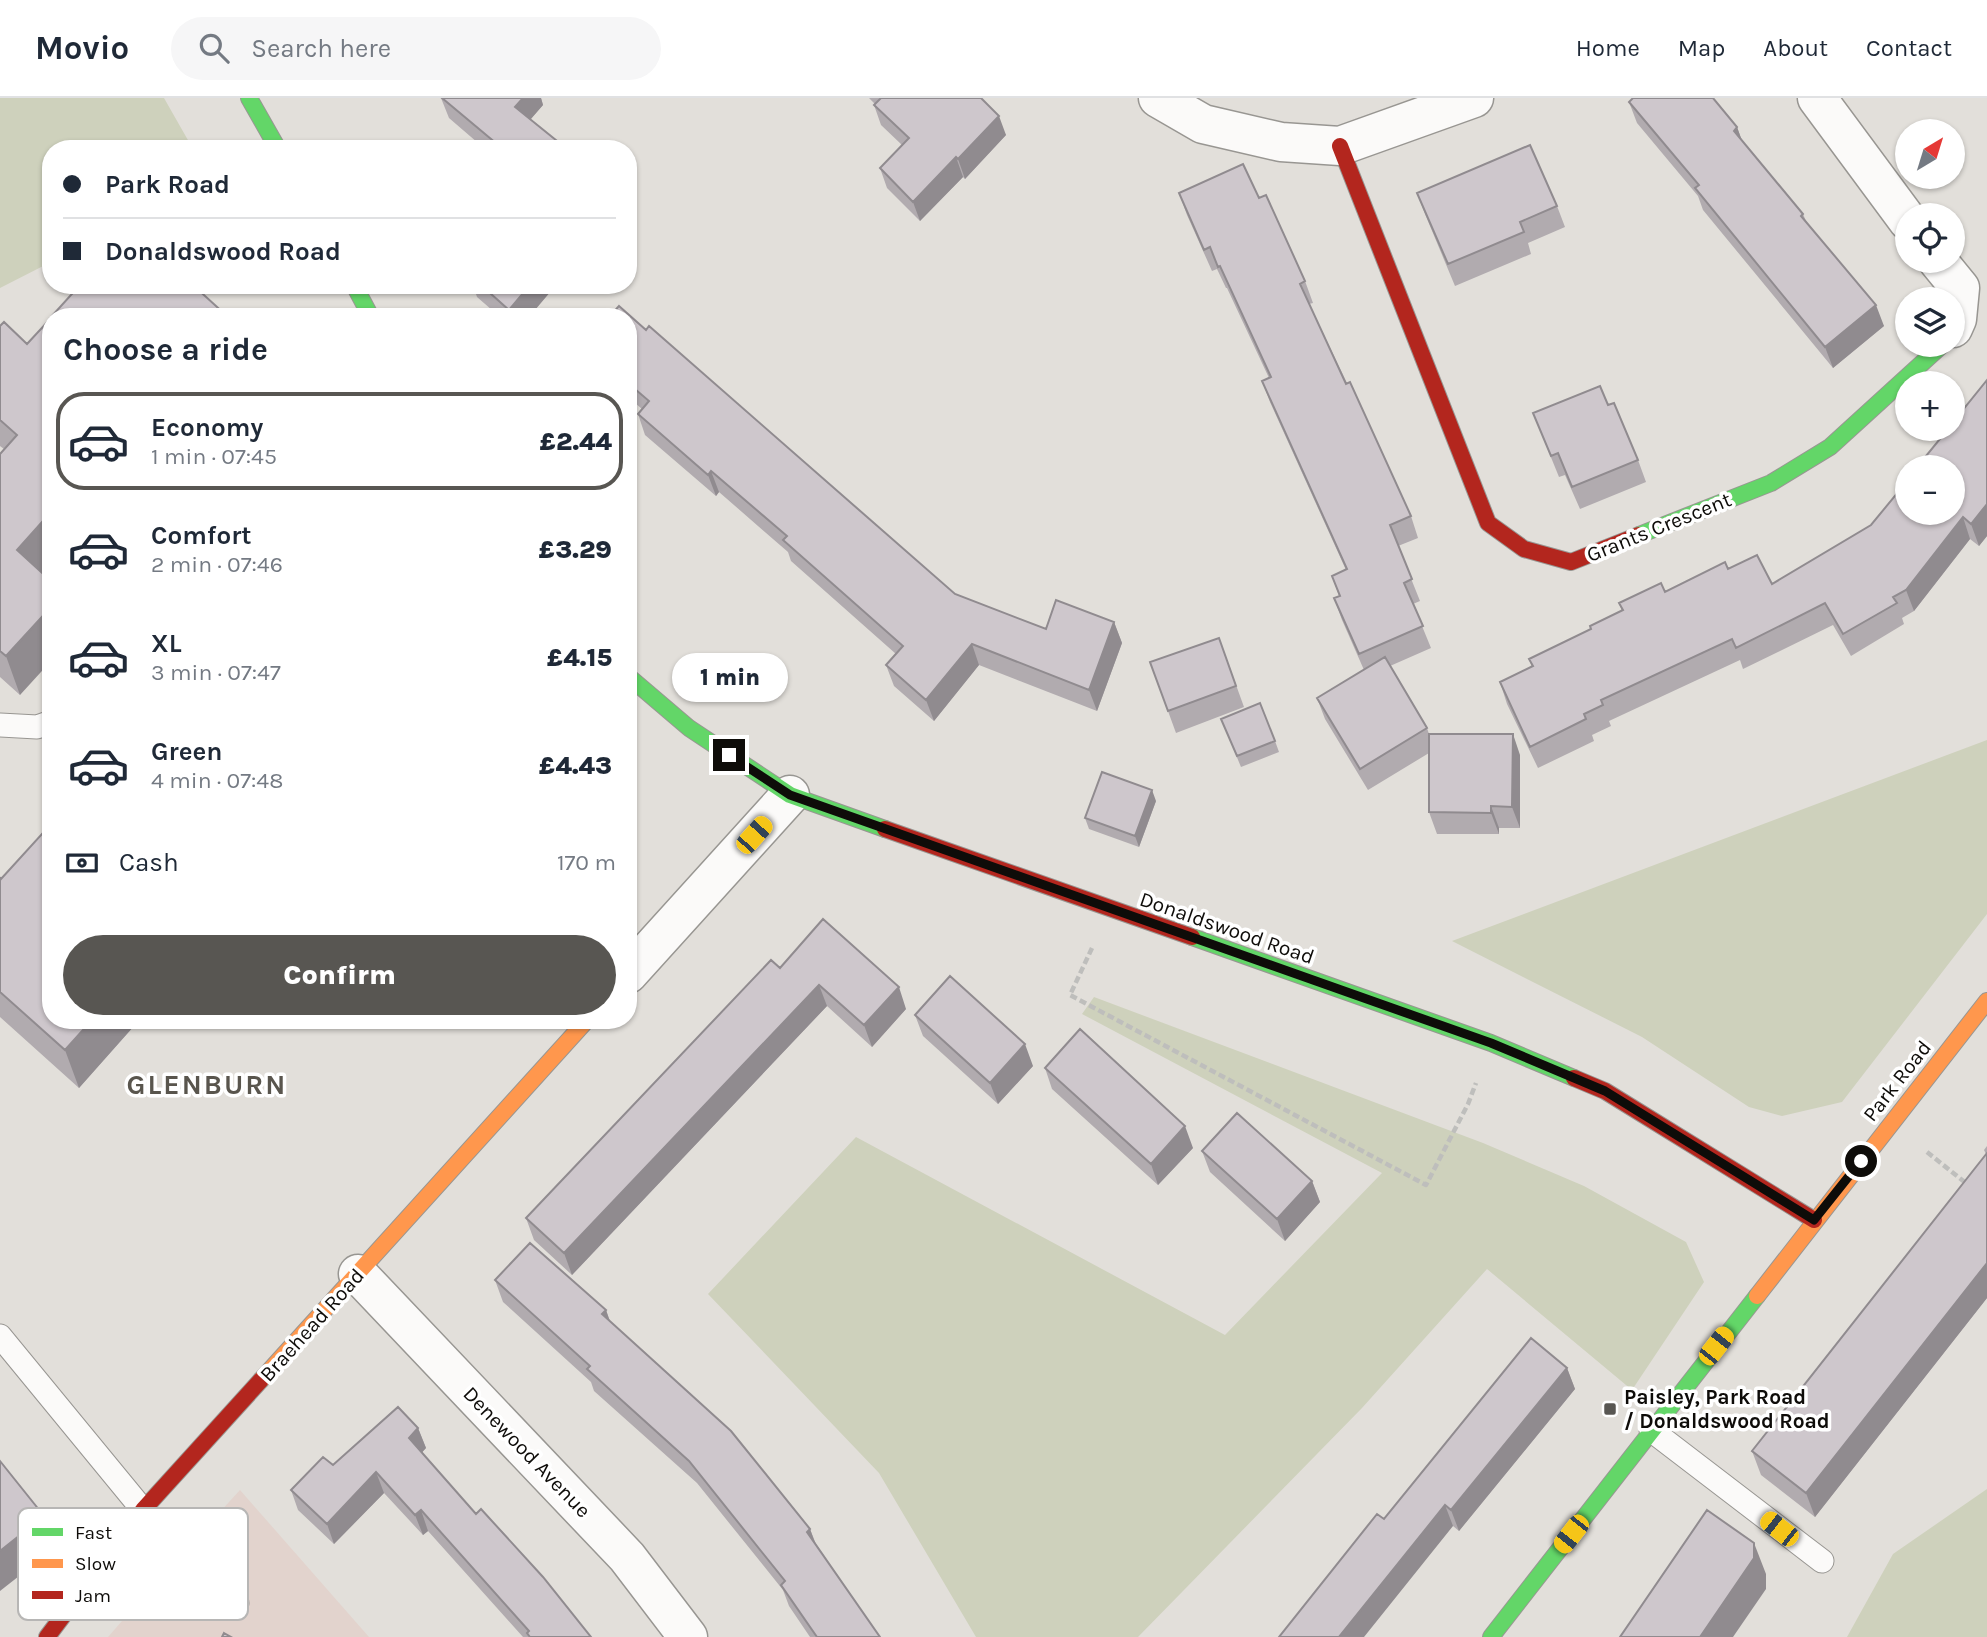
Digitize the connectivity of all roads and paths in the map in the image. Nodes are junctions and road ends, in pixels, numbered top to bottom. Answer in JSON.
{"nodes":[{"id":1,"x":249,"y":98,"type":"edge"},
{"id":2,"x":1158,"y":98,"type":"edge"},
{"id":3,"x":1474,"y":98,"type":"edge"},
{"id":4,"x":1817,"y":98,"type":"edge"},
{"id":5,"x":273,"y":140,"type":"edge"},
{"id":6,"x":1340,"y":146,"type":"junction"},
{"id":7,"x":1895,"y":203,"type":"edge"},
{"id":8,"x":1948,"y":273,"type":"edge"},
{"id":9,"x":1959,"y":287,"type":"edge"},
{"id":10,"x":1929,"y":357,"type":"edge"},
{"id":11,"x":637,"y":684,"type":"edge"},
{"id":12,"x":0,"y":725,"type":"edge"},
{"id":13,"x":42,"y":725,"type":"edge"},
{"id":14,"x":790,"y":795,"type":"junction"},
{"id":15,"x":1110,"y":909,"type":"junction"},
{"id":16,"x":637,"y":964,"type":"edge"},
{"id":17,"x":1987,"y":1001,"type":"edge"},
{"id":18,"x":579,"y":1029,"type":"edge"},
{"id":19,"x":1491,"y":1043,"type":"junction"},
{"id":20,"x":1892,"y":1122,"type":"junction"},
{"id":21,"x":1976,"y":1192,"type":"edge"},
{"id":22,"x":1814,"y":1220,"type":"junction"},
{"id":23,"x":358,"y":1274,"type":"junction"},
{"id":24,"x":0,"y":1336,"type":"edge"},
{"id":25,"x":1651,"y":1430,"type":"junction"},
{"id":26,"x":141,"y":1508,"type":"edge"},
{"id":27,"x":145,"y":1508,"type":"edge"},
{"id":28,"x":1822,"y":1562,"type":"dead end"},
{"id":29,"x":60,"y":1620,"type":"edge"},
{"id":30,"x":47,"y":1637,"type":"edge"},
{"id":31,"x":688,"y":1637,"type":"edge"},
{"id":32,"x":1491,"y":1637,"type":"edge"}],
"edges":[{"from":1,"to":5,"type":"street"},
{"from":2,"to":6,"type":"street"},
{"from":3,"to":6,"type":"street"},
{"from":4,"to":7,"type":"street"},
{"from":6,"to":10,"type":"street","name":"Grants Crescent"},
{"from":8,"to":9,"type":"street"},
{"from":11,"to":14,"type":"street","name":"Donaldswood Road"},
{"from":12,"to":13,"type":"lane"},
{"from":14,"to":15,"type":"street","name":"Donaldswood Road"},
{"from":14,"to":16,"type":"street"},
{"from":15,"to":19,"type":"street","name":"Donaldswood Road"},
{"from":15,"to":19,"type":"path"},
{"from":17,"to":20,"type":"street","name":"Park Road"},
{"from":18,"to":23,"type":"street","name":"Braehead Road"},
{"from":19,"to":22,"type":"street","name":"Donaldswood Road"},
{"from":20,"to":21,"type":"path"},
{"from":20,"to":22,"type":"street","name":"Park Road"},
{"from":22,"to":25,"type":"street","name":"Park Road"},
{"from":23,"to":27,"type":"street","name":"Braehead Road"},
{"from":23,"to":31,"type":"street","name":"Denewood Avenue"},
{"from":24,"to":26,"type":"lane"},
{"from":25,"to":28,"type":"lane"},
{"from":25,"to":32,"type":"street","name":"Park Road"},
{"from":29,"to":30,"type":"street","name":"Braehead Road"}]}
